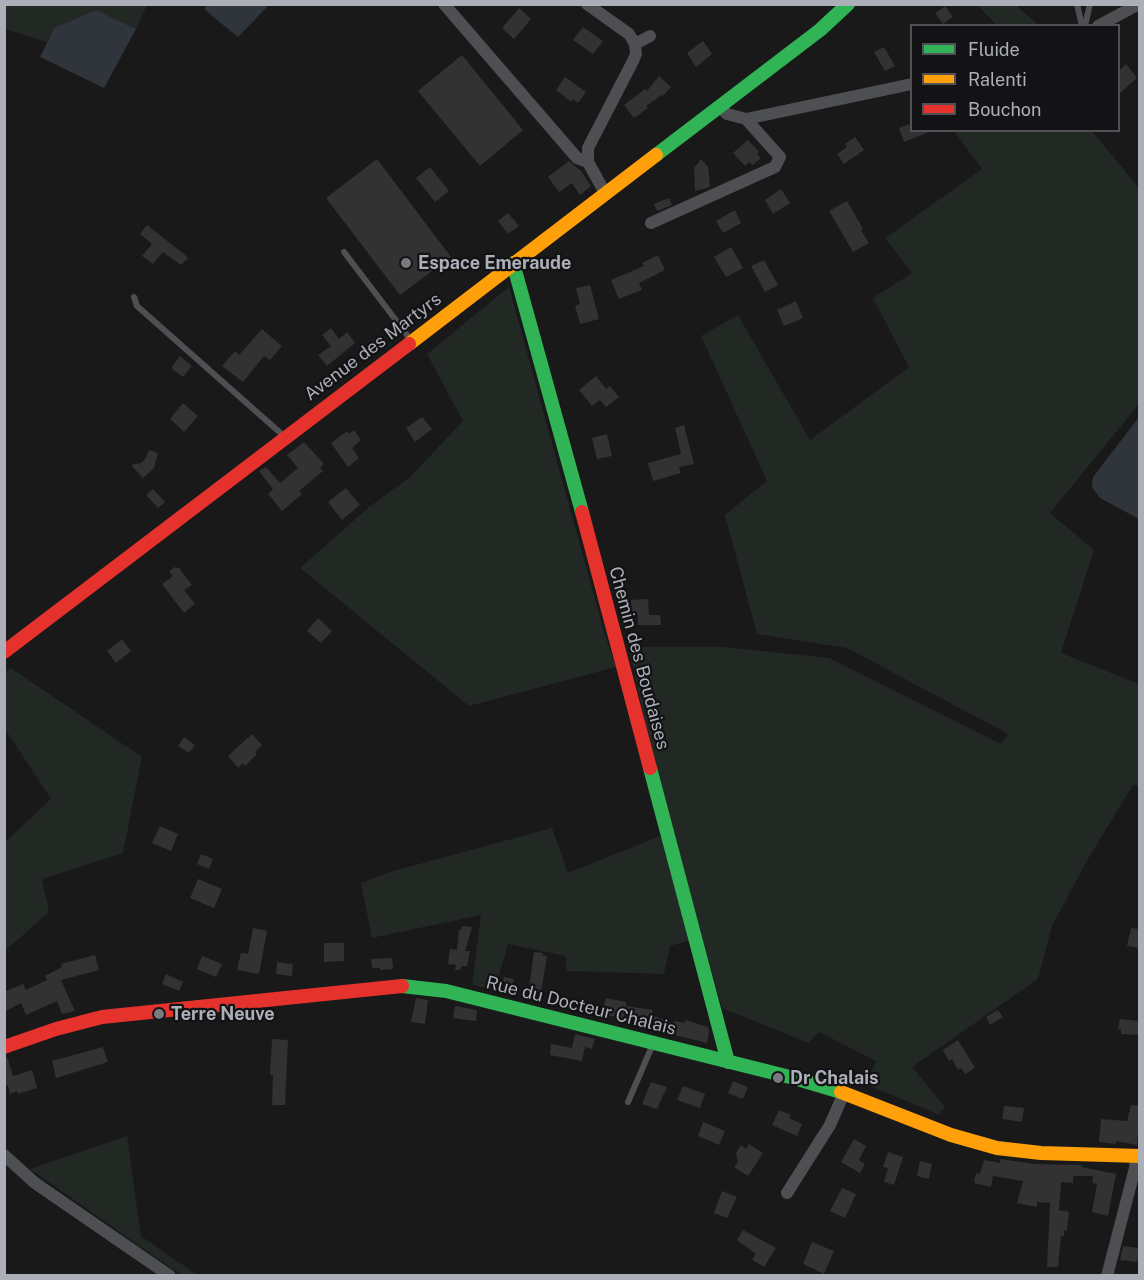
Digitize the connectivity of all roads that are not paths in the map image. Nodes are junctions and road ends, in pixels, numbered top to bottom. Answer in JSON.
{"nodes":[{"id":1,"x":444,"y":4,"type":"edge"},
{"id":2,"x":587,"y":4,"type":"edge"},
{"id":3,"x":848,"y":4,"type":"edge"},
{"id":4,"x":1077,"y":4,"type":"edge"},
{"id":5,"x":1090,"y":4,"type":"edge"},
{"id":6,"x":1139,"y":4,"type":"edge"},
{"id":7,"x":604,"y":9,"type":"edge"},
{"id":8,"x":1083,"y":24,"type":"edge"},
{"id":9,"x":1084,"y":24,"type":"edge"},
{"id":10,"x":1102,"y":24,"type":"edge"},
{"id":11,"x":650,"y":36,"type":"dead end"},
{"id":12,"x":635,"y":44,"type":"junction"},
{"id":13,"x":910,"y":84,"type":"edge"},
{"id":14,"x":719,"y":106,"type":"junction"},
{"id":15,"x":746,"y":119,"type":"junction"},
{"id":16,"x":588,"y":162,"type":"junction"},
{"id":17,"x":605,"y":193,"type":"junction"},
{"id":18,"x":651,"y":223,"type":"dead end"},
{"id":19,"x":344,"y":252,"type":"dead end"},
{"id":20,"x":513,"y":263,"type":"junction"},
{"id":21,"x":134,"y":297,"type":"dead end"},
{"id":22,"x":412,"y":340,"type":"junction"},
{"id":23,"x":286,"y":437,"type":"junction"},
{"id":24,"x":4,"y":652,"type":"edge"},
{"id":25,"x":654,"y":1043,"type":"junction"},
{"id":26,"x":4,"y":1047,"type":"edge"},
{"id":27,"x":728,"y":1062,"type":"junction"},
{"id":28,"x":844,"y":1093,"type":"junction"},
{"id":29,"x":628,"y":1102,"type":"dead end"},
{"id":30,"x":4,"y":1155,"type":"edge"},
{"id":31,"x":1138,"y":1156,"type":"edge"},
{"id":32,"x":787,"y":1193,"type":"dead end"},
{"id":33,"x":170,"y":1275,"type":"edge"},
{"id":34,"x":1107,"y":1275,"type":"edge"}],
"edges":[{"from":1,"to":16,"type":"street"},
{"from":2,"to":7,"type":"street"},
{"from":3,"to":14,"type":"main road","name":"Avenue des Martyrs"},
{"from":4,"to":8,"type":"lane"},
{"from":5,"to":9,"type":"lane"},
{"from":6,"to":10,"type":"street"},
{"from":7,"to":12,"type":"street"},
{"from":11,"to":12,"type":"street"},
{"from":12,"to":16,"type":"street"},
{"from":13,"to":15,"type":"street"},
{"from":14,"to":15,"type":"street"},
{"from":14,"to":17,"type":"main road","name":"Avenue des Martyrs"},
{"from":15,"to":18,"type":"street"},
{"from":16,"to":17,"type":"street"},
{"from":17,"to":20,"type":"main road","name":"Avenue des Martyrs"},
{"from":19,"to":22,"type":"lane"},
{"from":20,"to":22,"type":"main road","name":"Avenue des Martyrs"},
{"from":20,"to":27,"type":"main road","name":"Chemin des Boudaises"},
{"from":21,"to":23,"type":"lane"},
{"from":22,"to":23,"type":"main road","name":"Avenue des Martyrs"},
{"from":23,"to":24,"type":"main road","name":"Avenue des Martyrs"},
{"from":25,"to":26,"type":"main road","name":"Rue du Docteur Chalais"},
{"from":25,"to":27,"type":"main road","name":"Rue du Docteur Chalais"},
{"from":25,"to":29,"type":"lane"},
{"from":27,"to":28,"type":"main road","name":"Rue du Docteur Chalais"},
{"from":28,"to":31,"type":"main road","name":"Rue du Docteur Chalais"},
{"from":28,"to":32,"type":"street"},
{"from":30,"to":33,"type":"street"},
{"from":31,"to":34,"type":"street"}]}
